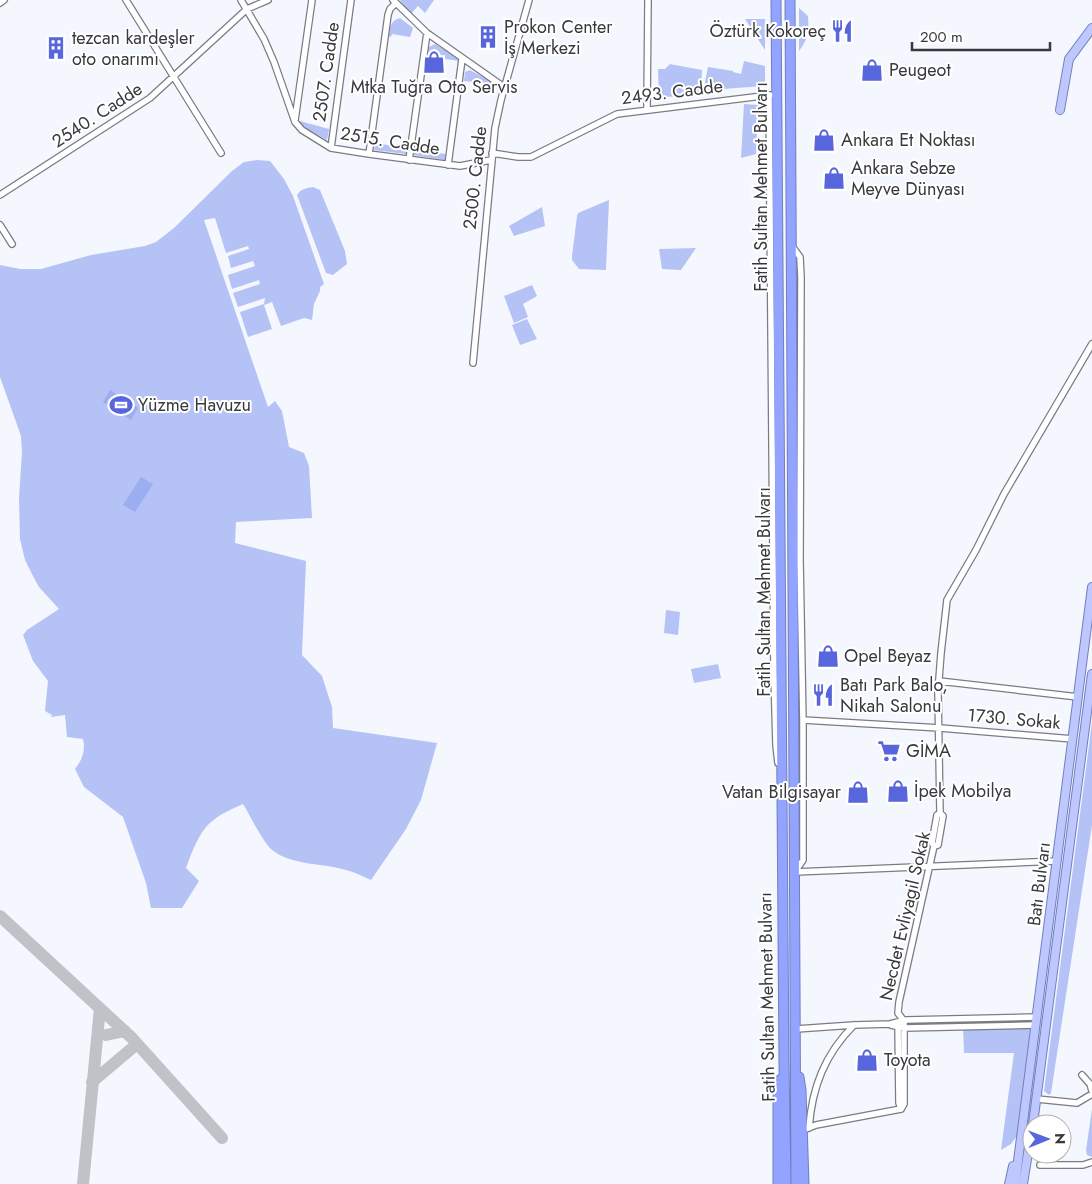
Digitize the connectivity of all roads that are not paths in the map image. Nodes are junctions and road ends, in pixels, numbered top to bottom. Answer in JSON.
{"nodes":[{"id":1,"x":4,"y":0,"type":"edge"},
{"id":2,"x":126,"y":0,"type":"edge"},
{"id":3,"x":241,"y":0,"type":"edge"},
{"id":4,"x":268,"y":0,"type":"edge"},
{"id":5,"x":312,"y":0,"type":"edge"},
{"id":6,"x":351,"y":0,"type":"edge"},
{"id":7,"x":529,"y":0,"type":"edge"},
{"id":8,"x":648,"y":0,"type":"edge"},
{"id":9,"x":776,"y":0,"type":"edge"},
{"id":10,"x":790,"y":0,"type":"edge"},
{"id":11,"x":394,"y":1,"type":"edge"},
{"id":12,"x":0,"y":3,"type":"edge"},
{"id":13,"x":247,"y":9,"type":"junction"},
{"id":14,"x":1092,"y":28,"type":"edge"},
{"id":15,"x":427,"y":33,"type":"junction"},
{"id":16,"x":462,"y":59,"type":"junction"},
{"id":17,"x":174,"y":77,"type":"junction"},
{"id":18,"x":504,"y":87,"type":"junction"},
{"id":19,"x":773,"y":95,"type":"junction"},
{"id":20,"x":647,"y":110,"type":"junction"},
{"id":21,"x":1060,"y":110,"type":"dead end"},
{"id":22,"x":295,"y":122,"type":"junction"},
{"id":23,"x":331,"y":148,"type":"junction"},
{"id":24,"x":221,"y":153,"type":"dead end"},
{"id":25,"x":368,"y":154,"type":"junction"},
{"id":26,"x":491,"y":156,"type":"junction"},
{"id":27,"x":409,"y":160,"type":"junction"},
{"id":28,"x":448,"y":165,"type":"junction"},
{"id":29,"x":0,"y":195,"type":"edge"},
{"id":30,"x":0,"y":225,"type":"edge"},
{"id":31,"x":12,"y":244,"type":"dead end"},
{"id":32,"x":791,"y":245,"type":"junction"},
{"id":33,"x":1092,"y":344,"type":"edge"},
{"id":34,"x":473,"y":364,"type":"dead end"},
{"id":35,"x":1092,"y":587,"type":"edge"},
{"id":36,"x":1092,"y":674,"type":"edge"},
{"id":37,"x":802,"y":678,"type":"junction"},
{"id":38,"x":939,"y":681,"type":"junction"},
{"id":39,"x":1078,"y":697,"type":"junction"},
{"id":40,"x":794,"y":710,"type":"junction"},
{"id":41,"x":803,"y":720,"type":"junction"},
{"id":42,"x":940,"y":728,"type":"junction"},
{"id":43,"x":1072,"y":739,"type":"junction"},
{"id":44,"x":1057,"y":860,"type":"junction"},
{"id":45,"x":930,"y":866,"type":"junction"},
{"id":46,"x":795,"y":872,"type":"junction"},
{"id":47,"x":1036,"y":1021,"type":"junction"},
{"id":48,"x":901,"y":1024,"type":"junction"},
{"id":49,"x":854,"y":1025,"type":"junction"},
{"id":50,"x":796,"y":1029,"type":"junction"},
{"id":51,"x":784,"y":1064,"type":"junction"},
{"id":52,"x":796,"y":1064,"type":"junction"},
{"id":53,"x":1082,"y":1076,"type":"dead end"},
{"id":54,"x":1092,"y":1092,"type":"edge"},
{"id":55,"x":1037,"y":1099,"type":"junction"},
{"id":56,"x":1035,"y":1114,"type":"edge"},
{"id":57,"x":806,"y":1129,"type":"junction"},
{"id":58,"x":1092,"y":1162,"type":"edge"},
{"id":59,"x":1022,"y":1164,"type":"edge"},
{"id":60,"x":1030,"y":1164,"type":"edge"},
{"id":61,"x":1040,"y":1164,"type":"dead end"},
{"id":62,"x":1015,"y":1183,"type":"edge"},
{"id":63,"x":778,"y":1184,"type":"edge"},
{"id":64,"x":786,"y":1184,"type":"edge"},
{"id":65,"x":796,"y":1184,"type":"edge"},
{"id":66,"x":804,"y":1184,"type":"edge"},
{"id":67,"x":1027,"y":1184,"type":"edge"}],
"edges":[{"from":1,"to":12,"type":"street"},
{"from":2,"to":17,"type":"street"},
{"from":3,"to":13,"type":"street"},
{"from":4,"to":13,"type":"street","name":"2540. Cadde"},
{"from":5,"to":22,"type":"street"},
{"from":6,"to":23,"type":"street","name":"2507. Cadde"},
{"from":7,"to":18,"type":"street","name":"2500. Cadde"},
{"from":8,"to":20,"type":"street"},
{"from":9,"to":19,"type":"highway","name":"Fatih Sultan Mehmet Bulvarı"},
{"from":10,"to":32,"type":"highway","name":"Fatih Sultan Mehmet Bulvarı"},
{"from":11,"to":15,"type":"street"},
{"from":11,"to":25,"type":"street"},
{"from":13,"to":17,"type":"street","name":"2540. Cadde"},
{"from":13,"to":22,"type":"street"},
{"from":14,"to":21,"type":"main road"},
{"from":15,"to":16,"type":"street"},
{"from":15,"to":27,"type":"street"},
{"from":16,"to":18,"type":"street"},
{"from":16,"to":28,"type":"street"},
{"from":17,"to":24,"type":"street"},
{"from":17,"to":29,"type":"street","name":"2540. Cadde"},
{"from":18,"to":26,"type":"street","name":"2500. Cadde"},
{"from":19,"to":20,"type":"street","name":"2493. Cadde"},
{"from":19,"to":51,"type":"highway","name":"Fatih Sultan Mehmet Bulvarı"},
{"from":20,"to":26,"type":"street","name":"2493. Cadde"},
{"from":22,"to":23,"type":"street","name":"2515. Cadde"},
{"from":23,"to":25,"type":"street","name":"2515. Cadde"},
{"from":25,"to":27,"type":"street","name":"2515. Cadde"},
{"from":26,"to":28,"type":"street","name":"2515. Cadde"},
{"from":26,"to":34,"type":"street","name":"2500. Cadde"},
{"from":27,"to":28,"type":"street","name":"2515. Cadde"},
{"from":30,"to":31,"type":"street"},
{"from":32,"to":37,"type":"street"},
{"from":32,"to":40,"type":"highway","name":"Fatih Sultan Mehmet Bulvarı"},
{"from":33,"to":38,"type":"street","name":"Necdet Evliyagil Sokak"},
{"from":35,"to":39,"type":"main road","name":"Batı Bulvarı"},
{"from":36,"to":55,"type":"main road","name":"Batı Bulvarı"},
{"from":37,"to":40,"type":"street"},
{"from":37,"to":41,"type":"street"},
{"from":38,"to":39,"type":"street"},
{"from":38,"to":42,"type":"street","name":"Necdet Evliyagil Sokak"},
{"from":39,"to":43,"type":"main road","name":"Batı Bulvarı"},
{"from":40,"to":46,"type":"highway","name":"Fatih Sultan Mehmet Bulvarı"},
{"from":41,"to":42,"type":"street","name":"1730. Sokak"},
{"from":41,"to":46,"type":"street"},
{"from":42,"to":43,"type":"street","name":"1730. Sokak"},
{"from":42,"to":45,"type":"street","name":"Necdet Evliyagil Sokak"},
{"from":43,"to":44,"type":"main road","name":"Batı Bulvarı"},
{"from":44,"to":45,"type":"street"},
{"from":44,"to":47,"type":"main road","name":"Batı Bulvarı"},
{"from":45,"to":46,"type":"street"},
{"from":45,"to":48,"type":"street","name":"Necdet Evliyagil Sokak"},
{"from":46,"to":50,"type":"highway","name":"Fatih Sultan Mehmet Bulvarı"},
{"from":47,"to":48,"type":"street"},
{"from":47,"to":62,"type":"main road","name":"Batı Bulvarı"},
{"from":48,"to":49,"type":"street"},
{"from":48,"to":57,"type":"street"},
{"from":49,"to":50,"type":"street"},
{"from":49,"to":57,"type":"street"},
{"from":50,"to":52,"type":"highway","name":"Fatih Sultan Mehmet Bulvarı"},
{"from":51,"to":63,"type":"highway"},
{"from":51,"to":64,"type":"highway","name":"Fatih Sultan Mehmet Bulvarı"},
{"from":52,"to":57,"type":"highway"},
{"from":52,"to":65,"type":"highway","name":"Fatih Sultan Mehmet Bulvarı"},
{"from":53,"to":54,"type":"street"},
{"from":54,"to":55,"type":"street"},
{"from":55,"to":56,"type":"main road","name":"Batı Bulvarı"},
{"from":57,"to":66,"type":"highway"},
{"from":58,"to":61,"type":"street"},
{"from":59,"to":62,"type":"main road","name":"Batı Bulvarı"},
{"from":60,"to":67,"type":"main road"}]}
